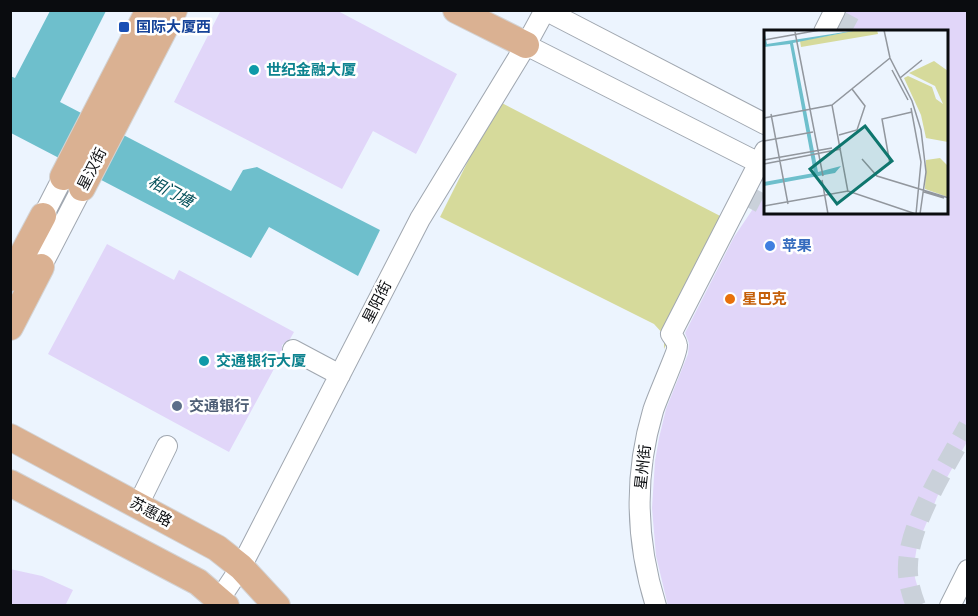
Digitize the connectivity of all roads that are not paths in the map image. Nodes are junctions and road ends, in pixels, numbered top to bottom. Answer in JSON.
{"nodes":[{"id":1,"x":149,"y":10,"type":"edge"},
{"id":2,"x":174,"y":10,"type":"edge"},
{"id":3,"x":456,"y":10,"type":"edge"},
{"id":4,"x":545,"y":10,"type":"edge"},
{"id":5,"x":835,"y":10,"type":"edge"},
{"id":6,"x":825,"y":30,"type":"edge"},
{"id":7,"x":526,"y":45,"type":"junction"},
{"id":8,"x":107,"y":116,"type":"junction"},
{"id":9,"x":764,"y":123,"type":"edge"},
{"id":10,"x":762,"y":157,"type":"edge"},
{"id":11,"x":72,"y":183,"type":"junction"},
{"id":12,"x":43,"y":216,"type":"joint"},
{"id":13,"x":41,"y":267,"type":"joint"},
{"id":14,"x":10,"y":278,"type":"edge"},
{"id":15,"x":10,"y":327,"type":"edge"},
{"id":16,"x":293,"y":350,"type":"dead end"},
{"id":17,"x":340,"y":375,"type":"junction"},
{"id":18,"x":10,"y":437,"type":"edge"},
{"id":19,"x":167,"y":446,"type":"dead end"},
{"id":20,"x":10,"y":483,"type":"edge"},
{"id":21,"x":138,"y":505,"type":"junction"},
{"id":22,"x":241,"y":567,"type":"junction"},
{"id":23,"x":968,"y":570,"type":"edge"},
{"id":24,"x":222,"y":603,"type":"edge"},
{"id":25,"x":277,"y":606,"type":"edge"},
{"id":26,"x":656,"y":606,"type":"edge"},
{"id":27,"x":950,"y":606,"type":"edge"}],
"edges":[{"from":1,"to":8,"type":"main road","name":"星汉街"},
{"from":2,"to":8,"type":"main road","name":"星汉街"},
{"from":3,"to":7,"type":"main road"},
{"from":4,"to":7,"type":"street","name":"星阳街"},
{"from":4,"to":9,"type":"street"},
{"from":5,"to":6,"type":"street"},
{"from":7,"to":10,"type":"street"},
{"from":7,"to":17,"type":"street","name":"星阳街"},
{"from":8,"to":11,"type":"main road","name":"星汉街"},
{"from":10,"to":26,"type":"street","name":"星州街"},
{"from":11,"to":12,"type":"street","name":"星汉街"},
{"from":11,"to":13,"type":"street","name":"星汉街"},
{"from":12,"to":14,"type":"main road","name":"星汉街"},
{"from":13,"to":15,"type":"main road","name":"星汉街"},
{"from":16,"to":17,"type":"street"},
{"from":17,"to":22,"type":"street","name":"星阳街"},
{"from":18,"to":21,"type":"main road","name":"苏惠路"},
{"from":19,"to":21,"type":"street"},
{"from":20,"to":24,"type":"main road"},
{"from":21,"to":22,"type":"main road","name":"苏惠路"},
{"from":22,"to":24,"type":"street","name":"星阳街"},
{"from":22,"to":25,"type":"main road","name":"苏惠路"},
{"from":23,"to":27,"type":"street"}]}
